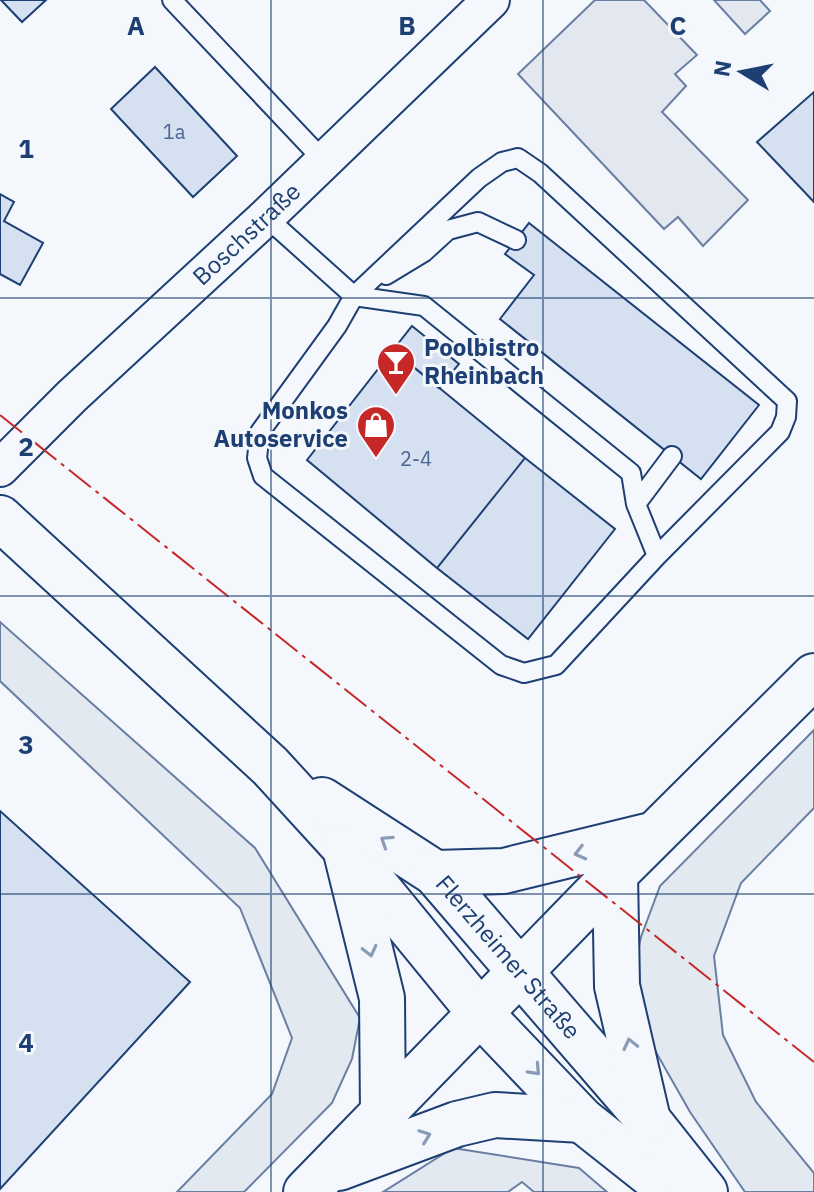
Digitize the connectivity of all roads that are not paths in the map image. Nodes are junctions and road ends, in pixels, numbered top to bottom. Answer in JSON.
{"nodes":[{"id":1,"x":172,"y":0,"type":"edge"},
{"id":2,"x":491,"y":0,"type":"edge"},
{"id":3,"x":324,"y":161,"type":"junction"},
{"id":4,"x":266,"y":217,"type":"junction"},
{"id":5,"x":516,"y":240,"type":"dead end"},
{"id":6,"x":354,"y":296,"type":"junction"},
{"id":7,"x":672,"y":456,"type":"dead end"},
{"id":8,"x":0,"y":468,"type":"edge"},
{"id":9,"x":636,"y":504,"type":"junction"},
{"id":10,"x":0,"y":518,"type":"edge"},
{"id":11,"x":657,"y":556,"type":"junction"},
{"id":12,"x":814,"y":676,"type":"edge"},
{"id":13,"x":270,"y":766,"type":"junction"},
{"id":14,"x":655,"y":834,"type":"junction"},
{"id":15,"x":345,"y":848,"type":"junction"},
{"id":16,"x":435,"y":873,"type":"junction"},
{"id":17,"x":615,"y":874,"type":"junction"},
{"id":18,"x":523,"y":972,"type":"junction"},
{"id":19,"x":481,"y":1014,"type":"junction"},
{"id":20,"x":383,"y":1114,"type":"junction"},
{"id":21,"x":582,"y":1120,"type":"junction"},
{"id":22,"x":648,"y":1120,"type":"junction"},
{"id":23,"x":316,"y":1182,"type":"edge"},
{"id":24,"x":673,"y":1192,"type":"edge"},
{"id":25,"x":705,"y":1192,"type":"edge"}],
"edges":[{"from":1,"to":3,"type":"lane"},
{"from":2,"to":3,"type":"street","name":"Boschstraße"},
{"from":3,"to":4,"type":"street","name":"Boschstraße"},
{"from":4,"to":6,"type":"lane"},
{"from":4,"to":8,"type":"street","name":"Boschstraße"},
{"from":5,"to":6,"type":"lane"},
{"from":6,"to":9,"type":"lane"},
{"from":6,"to":11,"type":"lane"},
{"from":6,"to":11,"type":"lane"},
{"from":7,"to":9,"type":"lane"},
{"from":9,"to":11,"type":"lane"},
{"from":10,"to":13,"type":"main road","name":"Flerzheimer Straße"},
{"from":12,"to":14,"type":"main road"},
{"from":13,"to":15,"type":"main road","name":"Flerzheimer Straße"},
{"from":16,"to":13,"type":"main road","name":"Flerzheimer Straße","one_way":true},
{"from":14,"to":16,"type":"main road","one_way":true},
{"from":14,"to":17,"type":"main road"},
{"from":15,"to":19,"type":"main road","name":"Flerzheimer Straße"},
{"from":15,"to":20,"type":"main road","one_way":true},
{"from":16,"to":18,"type":"main road","name":"Flerzheimer Straße"},
{"from":17,"to":18,"type":"main road"},
{"from":22,"to":17,"type":"main road","one_way":true},
{"from":18,"to":19,"type":"main road"},
{"from":18,"to":22,"type":"main road","name":"Flerzheimer Straße"},
{"from":19,"to":20,"type":"main road"},
{"from":19,"to":21,"type":"main road","name":"Flerzheimer Straße","one_way":true},
{"from":20,"to":23,"type":"main road"},
{"from":23,"to":21,"type":"main road","one_way":true},
{"from":21,"to":24,"type":"main road","name":"Flerzheimer Straße"},
{"from":22,"to":25,"type":"main road","name":"Flerzheimer Straße"}]}
